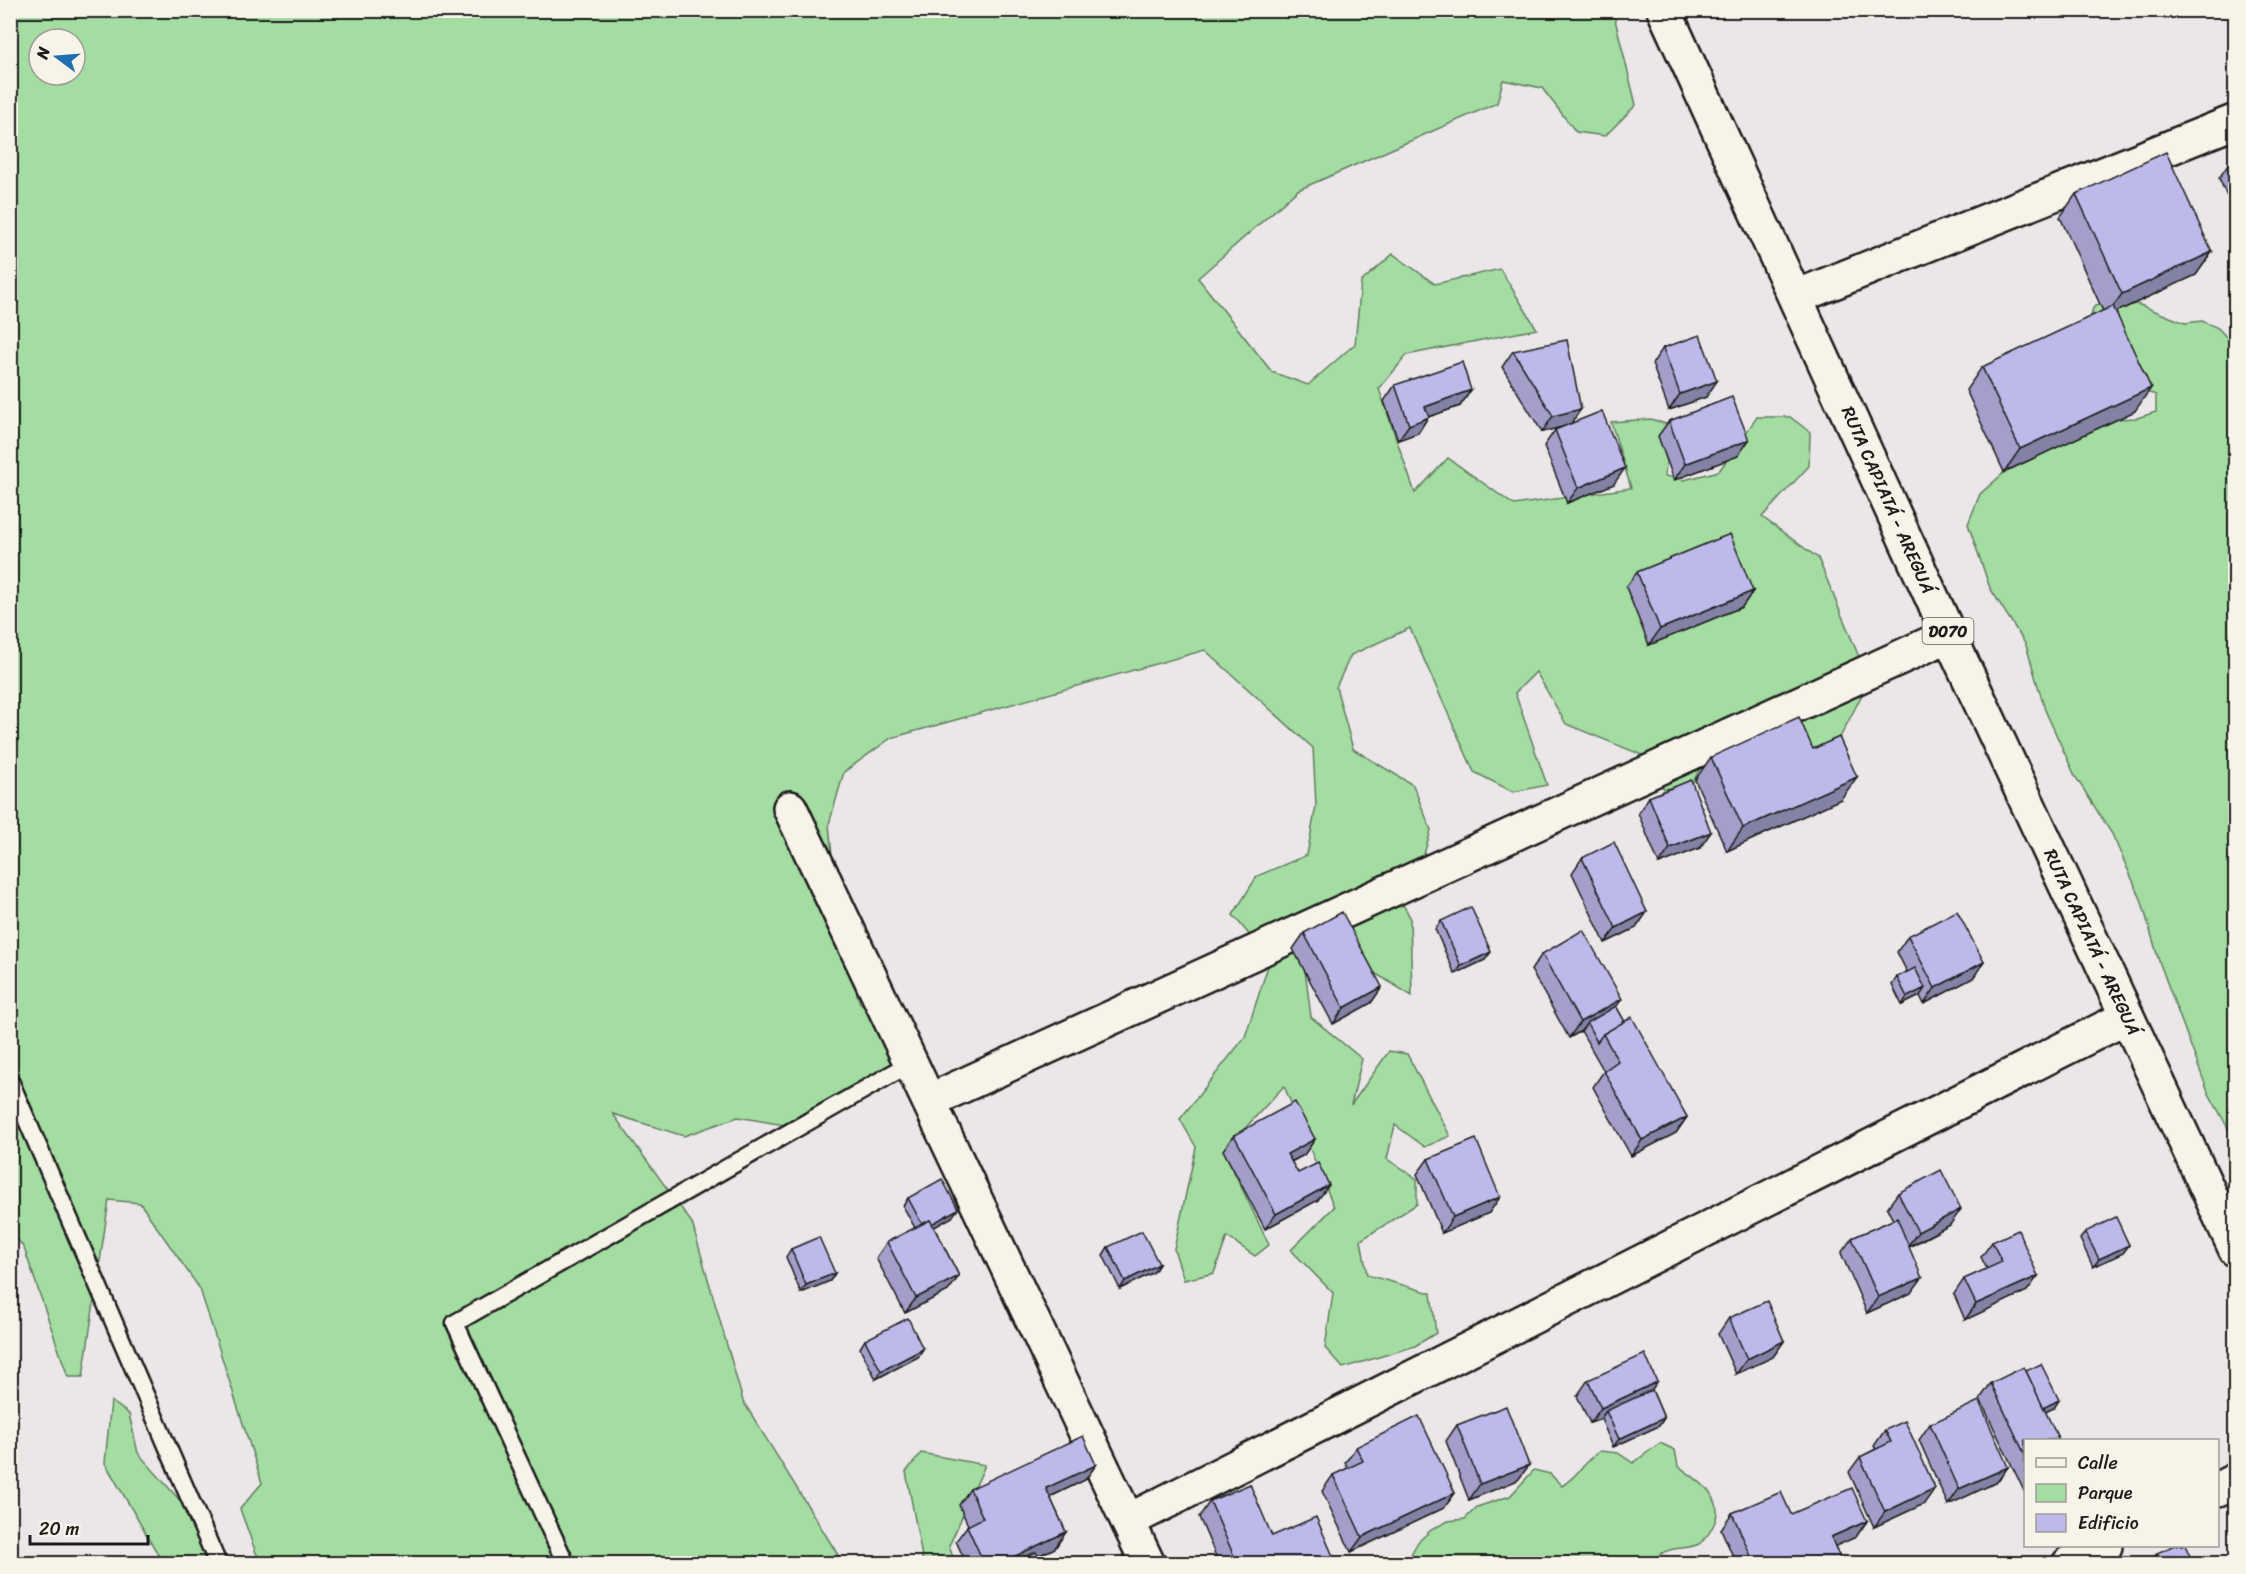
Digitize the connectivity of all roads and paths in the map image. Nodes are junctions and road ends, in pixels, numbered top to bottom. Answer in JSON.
{"nodes":[{"id":1,"x":1664,"y":10,"type":"edge"},
{"id":2,"x":2235,"y":121,"type":"edge"},
{"id":3,"x":1796,"y":297,"type":"junction"},
{"id":4,"x":1949,"y":634,"type":"junction"},
{"id":5,"x":790,"y":808,"type":"dead end"},
{"id":6,"x":2127,"y":1017,"type":"junction"},
{"id":7,"x":911,"y":1063,"type":"junction"},
{"id":8,"x":10,"y":1081,"type":"edge"},
{"id":9,"x":929,"y":1101,"type":"junction"},
{"id":10,"x":2235,"y":1250,"type":"edge"},
{"id":11,"x":2235,"y":1480,"type":"edge"},
{"id":12,"x":2219,"y":1488,"type":"edge"},
{"id":13,"x":1128,"y":1521,"type":"junction"},
{"id":14,"x":2101,"y":1547,"type":"edge"},
{"id":15,"x":218,"y":1563,"type":"edge"},
{"id":16,"x":566,"y":1563,"type":"edge"},
{"id":17,"x":1148,"y":1563,"type":"edge"},
{"id":18,"x":2069,"y":1563,"type":"edge"}],
"edges":[{"from":1,"to":3,"type":"street","name":"RUTA CAPIATÁ - AREGUÁ","number":"D070"},
{"from":2,"to":3,"type":"street"},
{"from":3,"to":4,"type":"street","name":"RUTA CAPIATÁ - AREGUÁ","number":"D070"},
{"from":4,"to":6,"type":"street","name":"RUTA CAPIATÁ - AREGUÁ","number":"D070"},
{"from":4,"to":9,"type":"street"},
{"from":5,"to":7,"type":"street"},
{"from":6,"to":10,"type":"street","name":"RUTA CAPIATÁ - AREGUÁ","number":"D070"},
{"from":6,"to":13,"type":"street"},
{"from":7,"to":9,"type":"street"},
{"from":7,"to":16,"type":"lane"},
{"from":8,"to":15,"type":"lane"},
{"from":9,"to":13,"type":"street"},
{"from":11,"to":12,"type":"street"},
{"from":13,"to":17,"type":"street"},
{"from":14,"to":18,"type":"street"}]}
